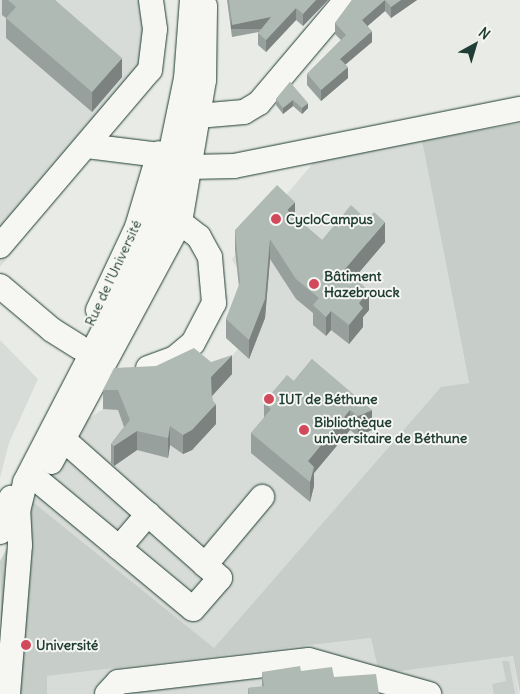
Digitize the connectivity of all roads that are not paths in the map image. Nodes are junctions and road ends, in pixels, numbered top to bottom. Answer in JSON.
{"nodes":[{"id":1,"x":150,"y":0,"type":"edge"},
{"id":2,"x":180,"y":0,"type":"edge"},
{"id":3,"x":192,"y":0,"type":"edge"},
{"id":4,"x":204,"y":0,"type":"edge"},
{"id":5,"x":346,"y":0,"type":"edge"},
{"id":6,"x":520,"y":109,"type":"edge"},
{"id":7,"x":181,"y":116,"type":"junction"},
{"id":8,"x":87,"y":146,"type":"junction"},
{"id":9,"x":173,"y":161,"type":"junction"},
{"id":10,"x":180,"y":222,"type":"junction"},
{"id":11,"x":0,"y":246,"type":"edge"},
{"id":12,"x":0,"y":286,"type":"edge"},
{"id":13,"x":80,"y":347,"type":"junction"},
{"id":14,"x":106,"y":364,"type":"junction"},
{"id":15,"x":63,"y":439,"type":"junction"},
{"id":16,"x":41,"y":483,"type":"junction"},
{"id":17,"x":262,"y":498,"type":"dead end"},
{"id":18,"x":148,"y":514,"type":"junction"},
{"id":19,"x":9,"y":528,"type":"edge"},
{"id":20,"x":0,"y":547,"type":"edge"},
{"id":21,"x":120,"y":548,"type":"junction"},
{"id":22,"x":205,"y":565,"type":"junction"},
{"id":23,"x":8,"y":694,"type":"edge"},
{"id":24,"x":107,"y":694,"type":"edge"},
{"id":25,"x":429,"y":694,"type":"edge"}],
"edges":[{"from":1,"to":8,"type":"street"},
{"from":2,"to":7,"type":"street","name":"Rue de l'Université"},
{"from":3,"to":7,"type":"street"},
{"from":4,"to":7,"type":"street","name":"Rue de l'Université"},
{"from":5,"to":7,"type":"street"},
{"from":6,"to":9,"type":"street"},
{"from":7,"to":9,"type":"street","name":"Rue de l'Université"},
{"from":7,"to":9,"type":"street","name":"Rue de l'Université"},
{"from":8,"to":9,"type":"street"},
{"from":8,"to":11,"type":"street"},
{"from":9,"to":10,"type":"street"},
{"from":9,"to":13,"type":"street","name":"Rue de l'Université"},
{"from":9,"to":19,"type":"street"},
{"from":10,"to":14,"type":"street"},
{"from":10,"to":14,"type":"street"},
{"from":12,"to":13,"type":"street"},
{"from":13,"to":19,"type":"street","name":"Rue de l'Université"},
{"from":14,"to":15,"type":"street"},
{"from":15,"to":16,"type":"street"},
{"from":15,"to":18,"type":"street"},
{"from":16,"to":19,"type":"street"},
{"from":16,"to":21,"type":"street"},
{"from":17,"to":22,"type":"street"},
{"from":18,"to":21,"type":"street"},
{"from":18,"to":22,"type":"street"},
{"from":19,"to":20,"type":"street"},
{"from":19,"to":23,"type":"street"},
{"from":21,"to":22,"type":"street"},
{"from":24,"to":25,"type":"street"}]}
